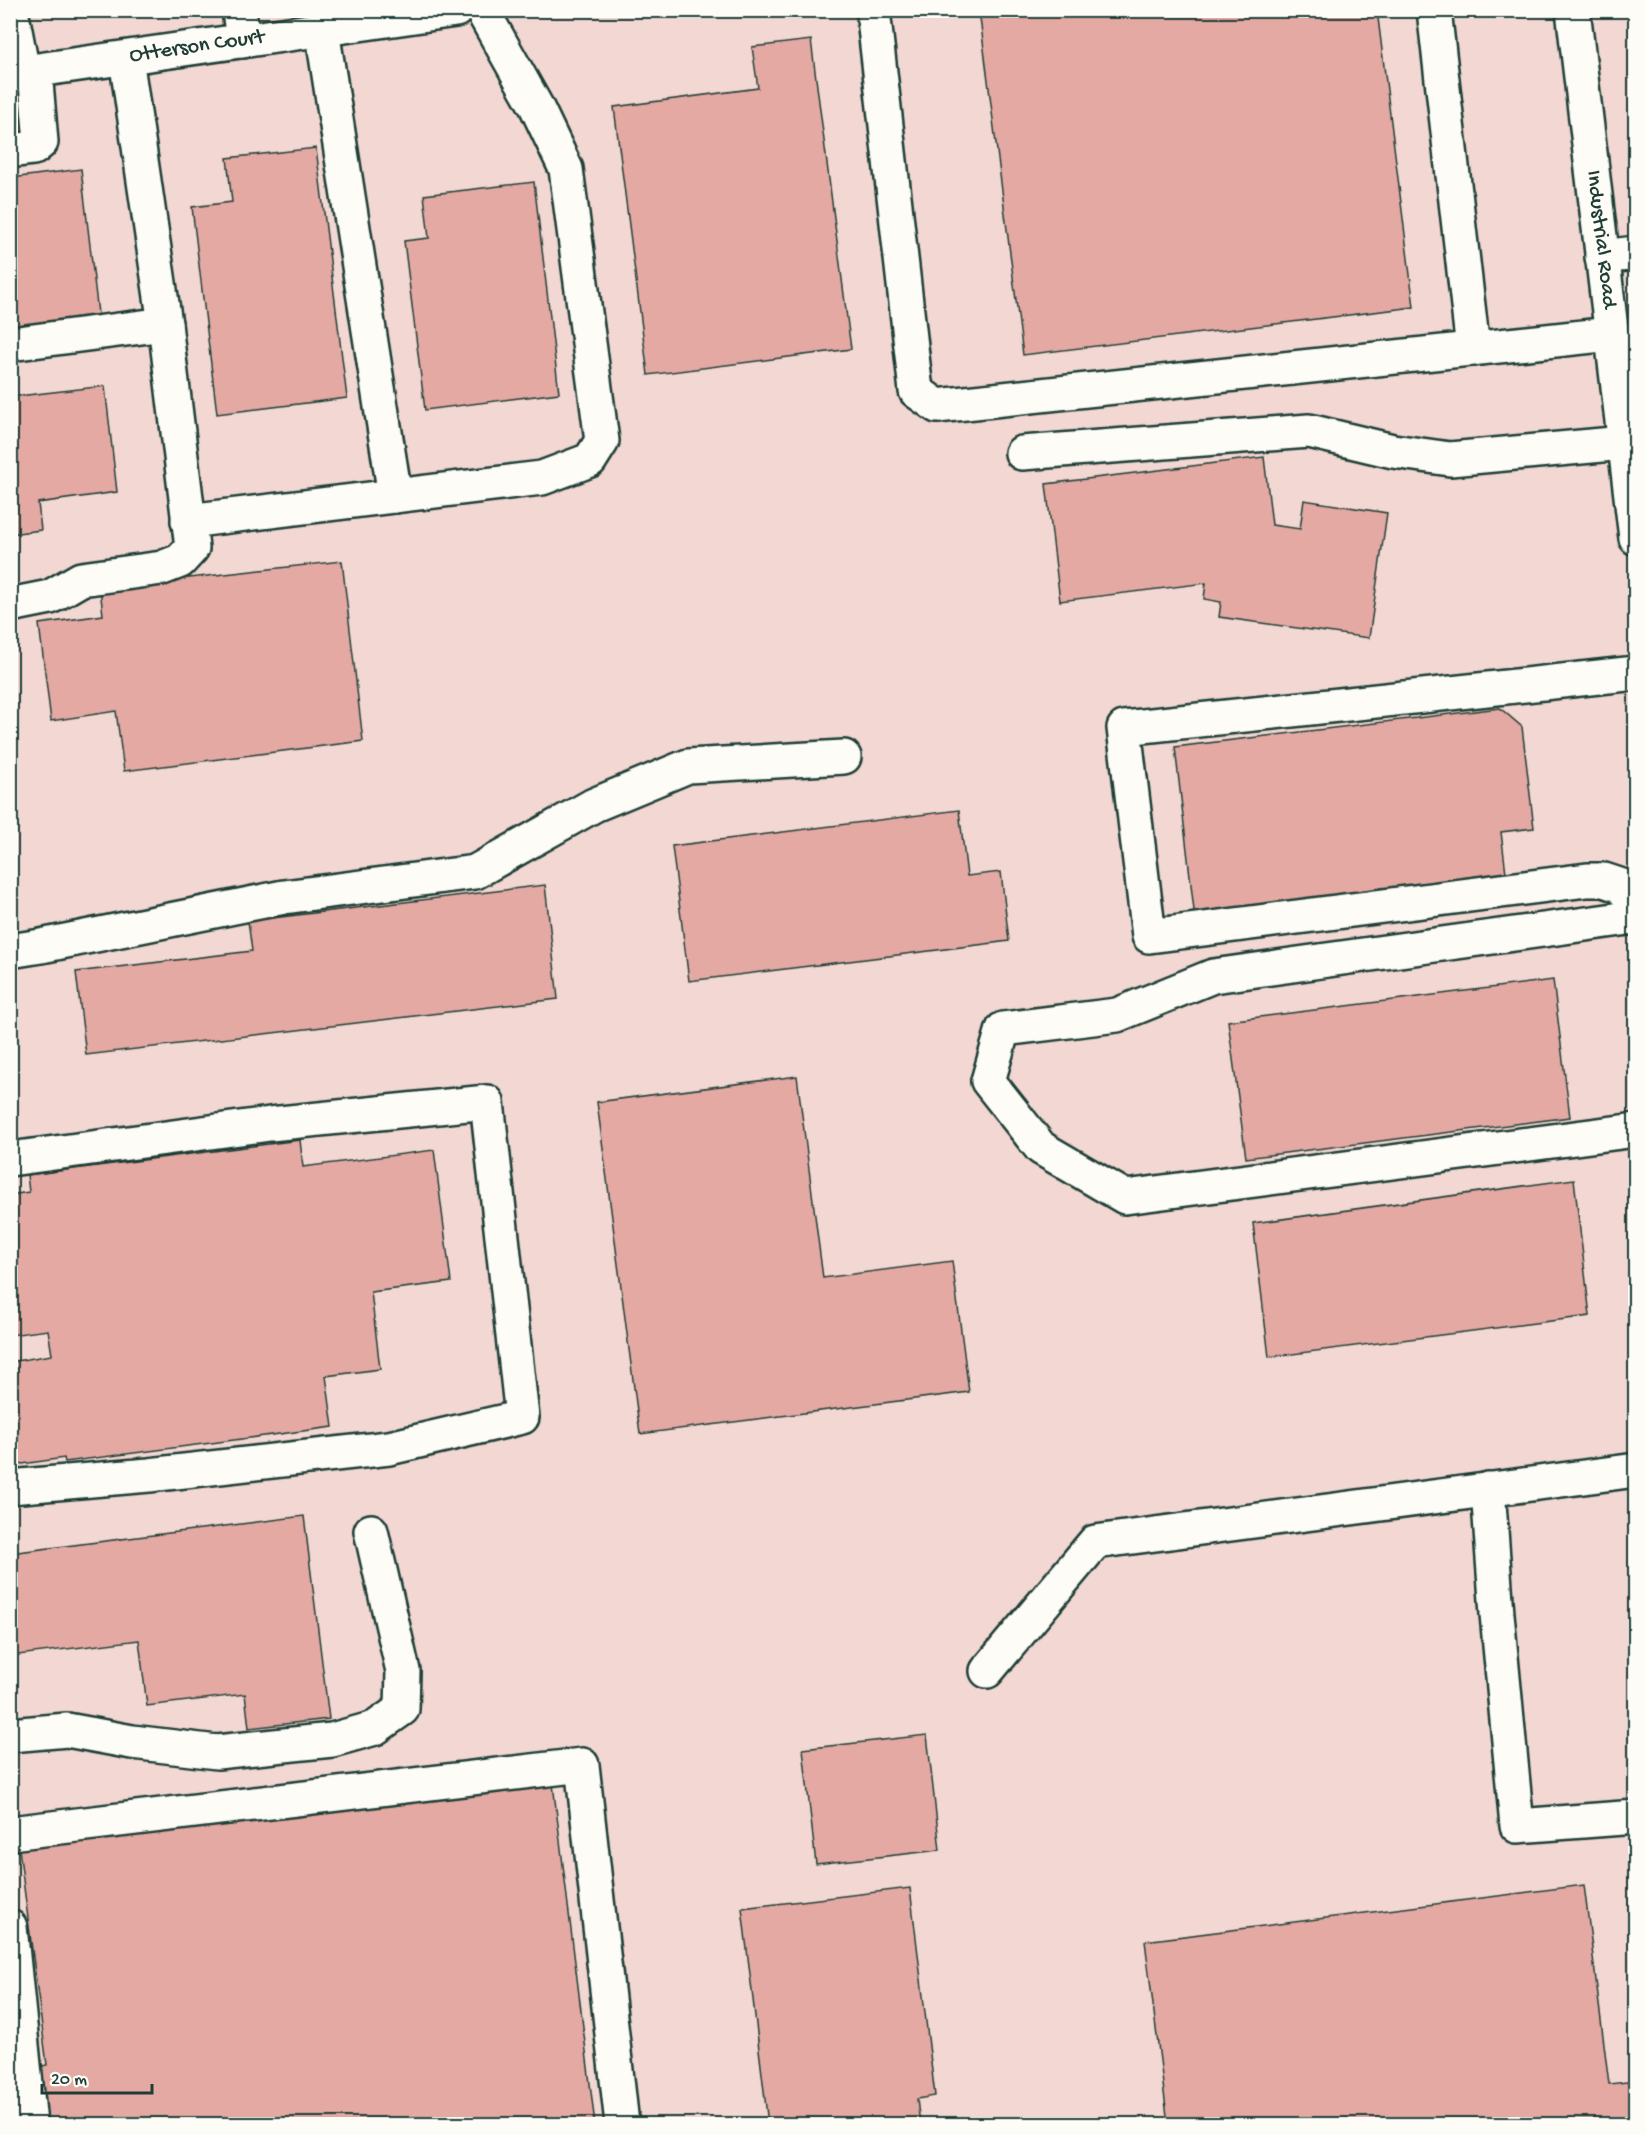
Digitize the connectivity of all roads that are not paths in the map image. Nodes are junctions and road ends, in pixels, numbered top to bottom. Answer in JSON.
{"nodes":[{"id":1,"x":456,"y":10,"type":"edge"},
{"id":2,"x":482,"y":10,"type":"edge"},
{"id":3,"x":873,"y":10,"type":"edge"},
{"id":4,"x":1434,"y":10,"type":"edge"},
{"id":5,"x":1573,"y":10,"type":"edge"},
{"id":6,"x":10,"y":19,"type":"edge"},
{"id":7,"x":241,"y":26,"type":"edge"},
{"id":8,"x":322,"y":30,"type":"junction"},
{"id":9,"x":126,"y":58,"type":"junction"},
{"id":10,"x":23,"y":72,"type":"edge"},
{"id":11,"x":10,"y":151,"type":"edge"},
{"id":12,"x":1635,"y":253,"type":"edge"},
{"id":13,"x":1602,"y":257,"type":"junction"},
{"id":14,"x":165,"y":324,"type":"junction"},
{"id":15,"x":1611,"y":334,"type":"junction"},
{"id":16,"x":10,"y":344,"type":"edge"},
{"id":17,"x":1473,"y":349,"type":"junction"},
{"id":18,"x":1627,"y":428,"type":"edge"},
{"id":19,"x":1022,"y":453,"type":"dead end"},
{"id":20,"x":395,"y":496,"type":"junction"},
{"id":21,"x":188,"y":521,"type":"junction"},
{"id":22,"x":1635,"y":538,"type":"edge"},
{"id":23,"x":10,"y":605,"type":"edge"},
{"id":24,"x":1635,"y":673,"type":"edge"},
{"id":25,"x":844,"y":757,"type":"dead end"},
{"id":26,"x":1635,"y":908,"type":"edge"},
{"id":27,"x":1635,"y":917,"type":"edge"},
{"id":28,"x":10,"y":951,"type":"edge"},
{"id":29,"x":1635,"y":1130,"type":"edge"},
{"id":30,"x":10,"y":1159,"type":"edge"},
{"id":31,"x":1635,"y":1470,"type":"edge"},
{"id":32,"x":10,"y":1487,"type":"edge"},
{"id":33,"x":1488,"y":1489,"type":"junction"},
{"id":34,"x":371,"y":1531,"type":"dead end"},
{"id":35,"x":987,"y":1671,"type":"dead end"},
{"id":36,"x":10,"y":1735,"type":"edge"},
{"id":37,"x":1635,"y":1817,"type":"edge"},
{"id":38,"x":10,"y":1833,"type":"edge"},
{"id":39,"x":10,"y":1927,"type":"edge"},
{"id":40,"x":30,"y":2124,"type":"edge"},
{"id":41,"x":622,"y":2124,"type":"edge"}],
"edges":[{"from":1,"to":8,"type":"street","name":"Otterson Court"},
{"from":2,"to":20,"type":"street"},
{"from":3,"to":17,"type":"street"},
{"from":4,"to":17,"type":"street"},
{"from":5,"to":13,"type":"street","name":"Industrial Road"},
{"from":6,"to":10,"type":"street"},
{"from":7,"to":8,"type":"street","name":"Otterson Court"},
{"from":7,"to":9,"type":"street","name":"Otterson Court"},
{"from":8,"to":20,"type":"street"},
{"from":9,"to":10,"type":"street","name":"Otterson Court"},
{"from":9,"to":14,"type":"street"},
{"from":10,"to":11,"type":"street"},
{"from":12,"to":13,"type":"street"},
{"from":13,"to":15,"type":"street","name":"Industrial Road"},
{"from":14,"to":16,"type":"street"},
{"from":14,"to":21,"type":"street"},
{"from":15,"to":17,"type":"street"},
{"from":15,"to":18,"type":"street","name":"Industrial Road"},
{"from":18,"to":19,"type":"street"},
{"from":18,"to":22,"type":"street","name":"Industrial Road"},
{"from":20,"to":21,"type":"street"},
{"from":21,"to":23,"type":"street"},
{"from":24,"to":26,"type":"street"},
{"from":25,"to":28,"type":"street"},
{"from":27,"to":29,"type":"street"},
{"from":30,"to":32,"type":"street"},
{"from":31,"to":33,"type":"street"},
{"from":33,"to":35,"type":"street"},
{"from":33,"to":37,"type":"street"},
{"from":34,"to":36,"type":"street"},
{"from":38,"to":41,"type":"street"},
{"from":39,"to":40,"type":"street"}]}
